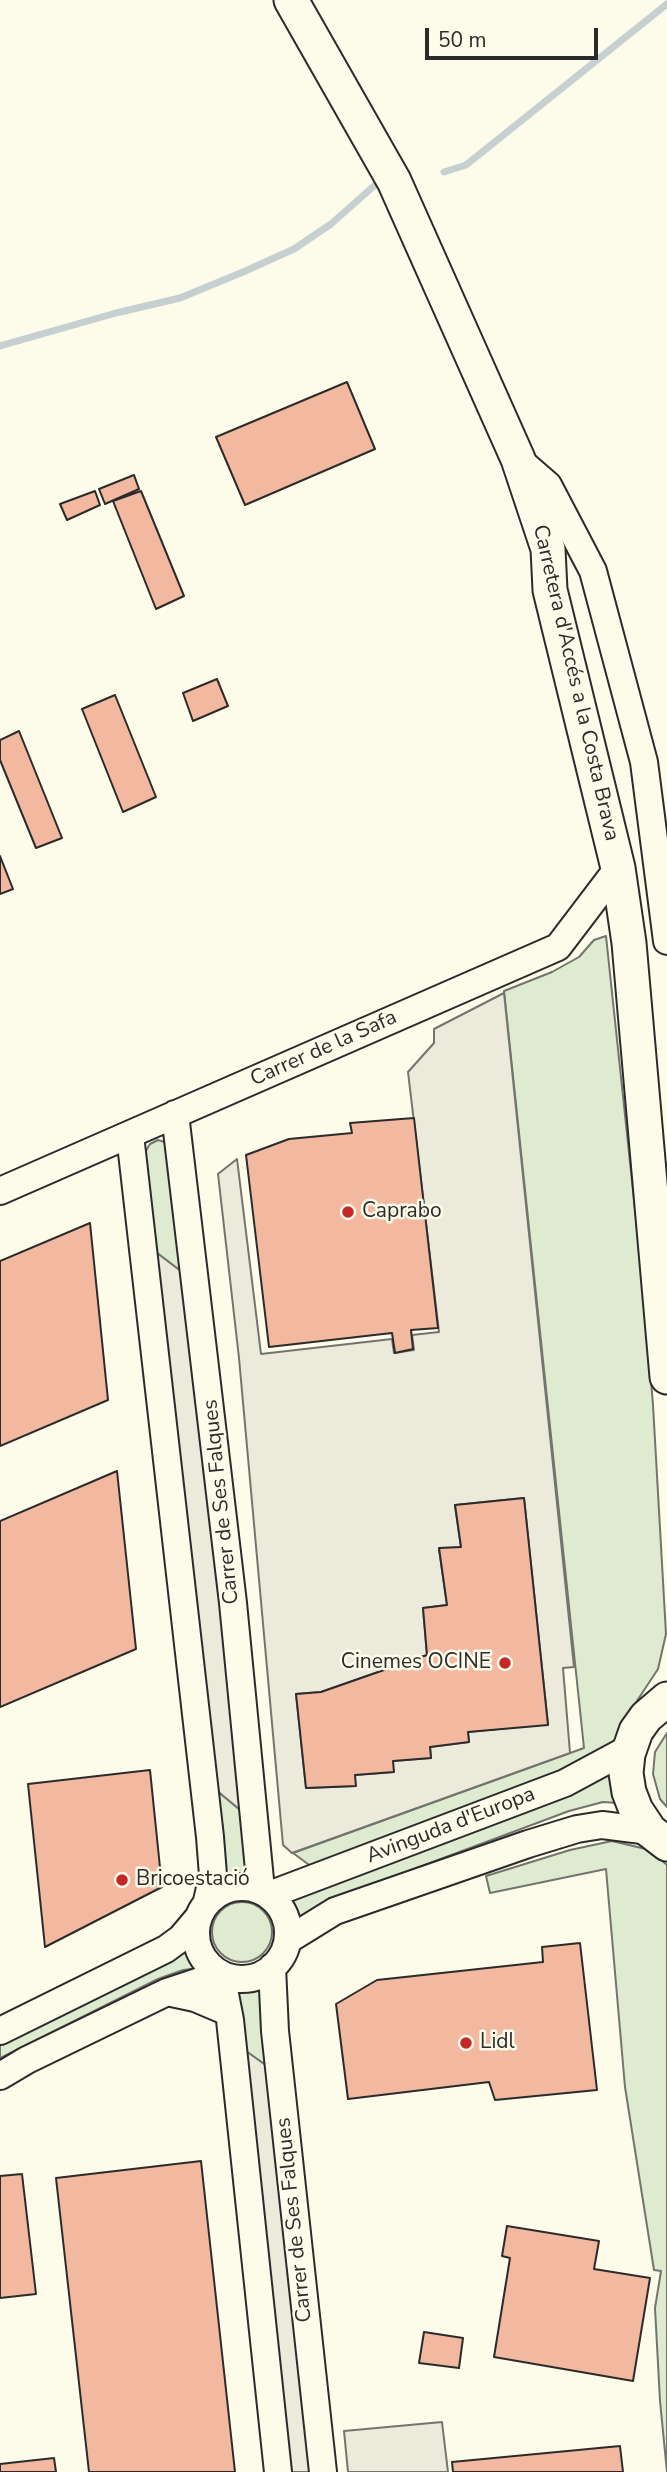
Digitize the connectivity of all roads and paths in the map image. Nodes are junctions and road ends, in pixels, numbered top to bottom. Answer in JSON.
{"nodes":[{"id":1,"x":291,"y":0,"type":"edge"},
{"id":2,"x":518,"y":459,"type":"junction"},
{"id":3,"x":593,"y":571,"type":"junction"},
{"id":4,"x":550,"y":590,"type":"junction"},
{"id":5,"x":618,"y":868,"type":"junction"},
{"id":6,"x":667,"y":940,"type":"edge"},
{"id":7,"x":175,"y":1114,"type":"junction"},
{"id":8,"x":130,"y":1135,"type":"junction"},
{"id":9,"x":0,"y":1191,"type":"edge"},
{"id":10,"x":667,"y":1377,"type":"edge"},
{"id":11,"x":667,"y":1697,"type":"edge"},
{"id":12,"x":630,"y":1748,"type":"junction"},
{"id":13,"x":659,"y":1837,"type":"edge"},
{"id":14,"x":259,"y":1855,"type":"junction"},
{"id":15,"x":320,"y":1876,"type":"junction"},
{"id":16,"x":265,"y":1893,"type":"junction"},
{"id":17,"x":202,"y":1910,"type":"junction"},
{"id":18,"x":288,"y":1940,"type":"junction"},
{"id":19,"x":272,"y":1967,"type":"junction"},
{"id":20,"x":219,"y":1973,"type":"junction"},
{"id":21,"x":167,"y":1992,"type":"junction"},
{"id":22,"x":228,"y":2012,"type":"junction"},
{"id":23,"x":0,"y":2031,"type":"edge"},
{"id":24,"x":0,"y":2076,"type":"edge"},
{"id":25,"x":278,"y":2472,"type":"edge"},
{"id":26,"x":323,"y":2472,"type":"edge"}],
"edges":[{"from":1,"to":2,"type":"main road","name":"Carretera d'Accés a la Costa Brava"},
{"from":2,"to":3,"type":"street"},
{"from":2,"to":4,"type":"main road","name":"Carretera d'Accés a la Costa Brava"},
{"from":3,"to":4,"type":"street"},
{"from":3,"to":6,"type":"street"},
{"from":4,"to":5,"type":"main road","name":"Carretera d'Accés a la Costa Brava"},
{"from":5,"to":7,"type":"street","name":"Carrer de la Safa"},
{"from":5,"to":10,"type":"main road","name":"Carretera d'Accés a la Costa Brava"},
{"from":7,"to":8,"type":"street","name":"Carrer de la Safa"},
{"from":7,"to":14,"type":"street","name":"Carrer de Ses Falques"},
{"from":8,"to":9,"type":"street","name":"Carrer de la Safa"},
{"from":8,"to":17,"type":"street"},
{"from":11,"to":12,"type":"main road"},
{"from":12,"to":13,"type":"main road"},
{"from":12,"to":15,"type":"street","name":"Avinguda d'Europa"},
{"from":13,"to":18,"type":"street","name":"Avinguda d'Europa"},
{"from":14,"to":15,"type":"street"},
{"from":14,"to":16,"type":"street","name":"Carrer de Ses Falques"},
{"from":15,"to":16,"type":"street","name":"Avinguda d'Europa"},
{"from":16,"to":17,"type":"street"},
{"from":16,"to":18,"type":"street"},
{"from":17,"to":20,"type":"street"},
{"from":17,"to":23,"type":"street"},
{"from":18,"to":19,"type":"street"},
{"from":19,"to":20,"type":"street"},
{"from":19,"to":26,"type":"street","name":"Carrer de Ses Falques"},
{"from":20,"to":21,"type":"street"},
{"from":20,"to":22,"type":"street","name":"Carrer de Ses Falques"},
{"from":21,"to":22,"type":"street"},
{"from":21,"to":24,"type":"street"},
{"from":22,"to":25,"type":"street","name":"Carrer de Ses Falques"}]}
